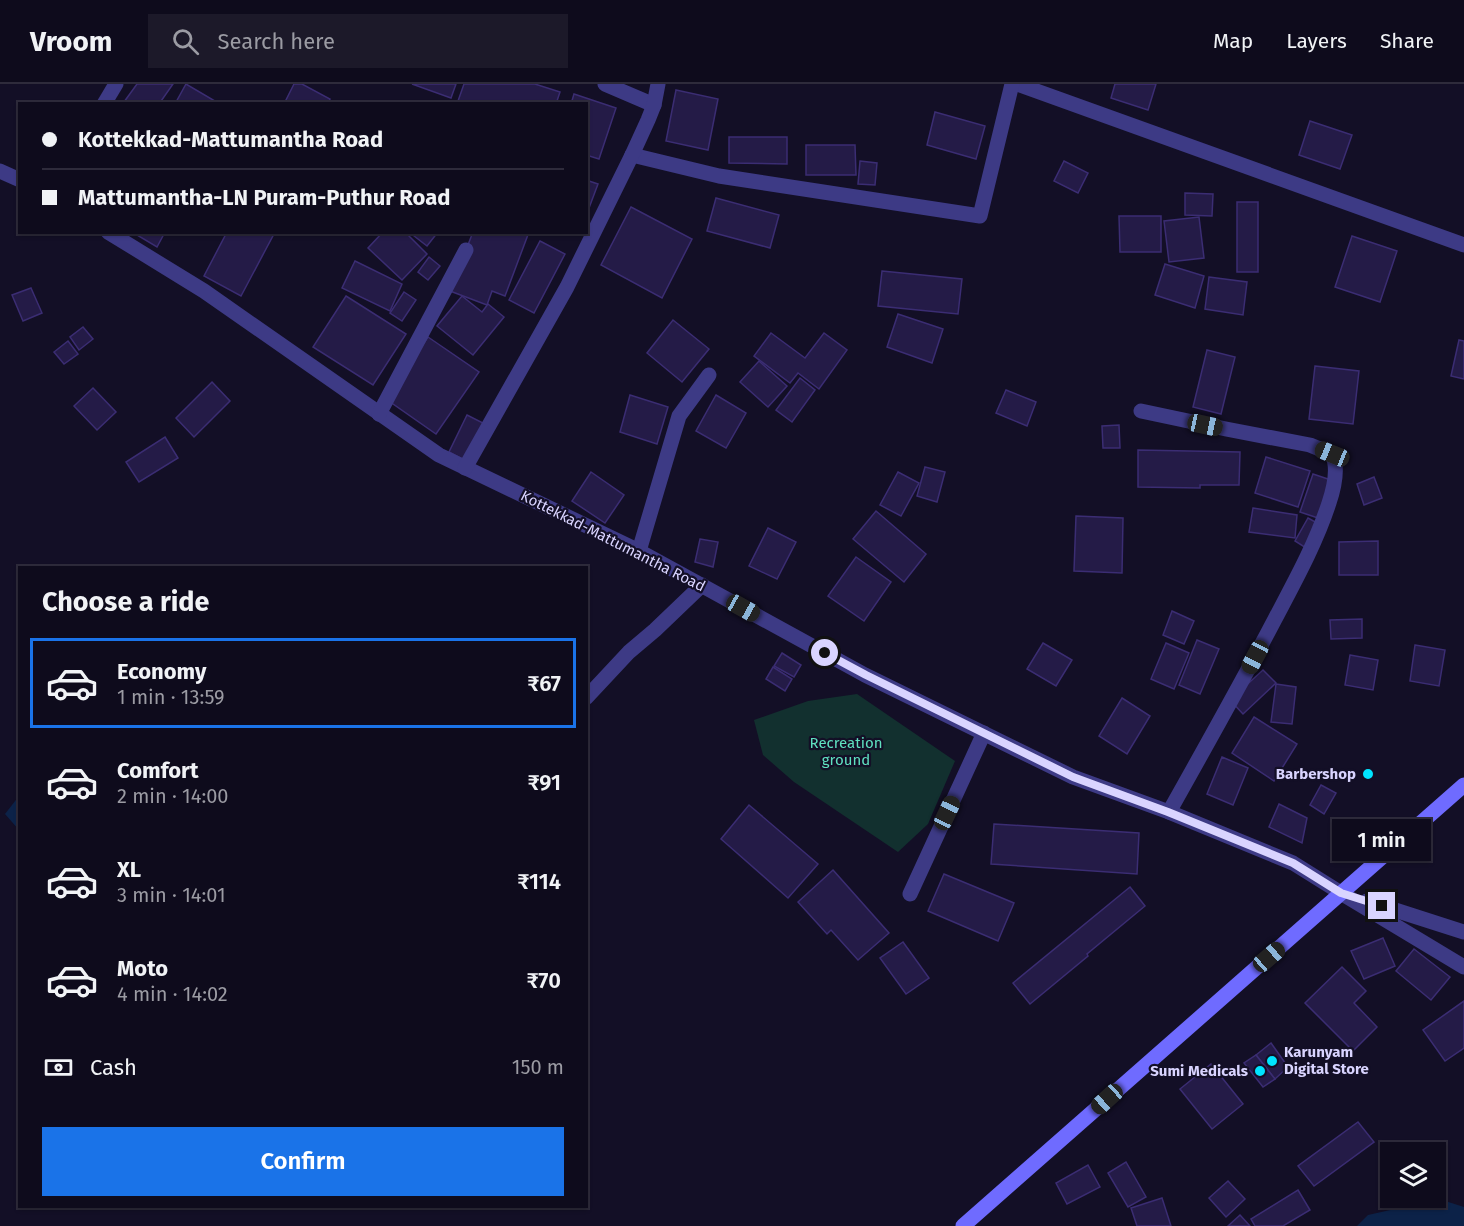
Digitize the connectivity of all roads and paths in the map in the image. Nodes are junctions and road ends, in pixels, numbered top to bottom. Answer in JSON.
{"nodes":[{"id":1,"x":116,"y":84,"type":"edge"},
{"id":2,"x":605,"y":84,"type":"edge"},
{"id":3,"x":658,"y":84,"type":"edge"},
{"id":4,"x":1015,"y":84,"type":"edge"},
{"id":5,"x":105,"y":102,"type":"edge"},
{"id":6,"x":654,"y":105,"type":"junction"},
{"id":7,"x":632,"y":155,"type":"junction"},
{"id":8,"x":0,"y":171,"type":"edge"},
{"id":9,"x":18,"y":179,"type":"edge"},
{"id":10,"x":111,"y":234,"type":"edge"},
{"id":11,"x":1464,"y":245,"type":"edge"},
{"id":12,"x":466,"y":250,"type":"dead end"},
{"id":13,"x":709,"y":375,"type":"dead end"},
{"id":14,"x":1141,"y":411,"type":"dead end"},
{"id":15,"x":379,"y":414,"type":"junction"},
{"id":16,"x":465,"y":468,"type":"junction"},
{"id":17,"x":639,"y":551,"type":"junction"},
{"id":18,"x":702,"y":585,"type":"junction"},
{"id":19,"x":588,"y":696,"type":"edge"},
{"id":20,"x":984,"y":733,"type":"junction"},
{"id":21,"x":1464,"y":785,"type":"edge"},
{"id":22,"x":1168,"y":812,"type":"junction"},
{"id":23,"x":1341,"y":893,"type":"junction"},
{"id":24,"x":910,"y":894,"type":"dead end"},
{"id":25,"x":1464,"y":932,"type":"edge"},
{"id":26,"x":1464,"y":967,"type":"edge"},
{"id":27,"x":963,"y":1226,"type":"edge"}],
"edges":[{"from":1,"to":5,"type":"street"},
{"from":2,"to":6,"type":"street"},
{"from":3,"to":6,"type":"street"},
{"from":4,"to":7,"type":"street"},
{"from":4,"to":11,"type":"street"},
{"from":6,"to":7,"type":"street"},
{"from":7,"to":16,"type":"street"},
{"from":8,"to":9,"type":"street"},
{"from":10,"to":15,"type":"street","name":"Kottekkad-Mattumantha Road"},
{"from":12,"to":15,"type":"street"},
{"from":13,"to":17,"type":"street"},
{"from":14,"to":22,"type":"street"},
{"from":15,"to":16,"type":"street","name":"Kottekkad-Mattumantha Road"},
{"from":16,"to":17,"type":"street","name":"Kottekkad-Mattumantha Road"},
{"from":17,"to":18,"type":"street","name":"Kottekkad-Mattumantha Road"},
{"from":18,"to":19,"type":"street"},
{"from":18,"to":20,"type":"street","name":"Kottekkad-Mattumantha Road"},
{"from":20,"to":22,"type":"street","name":"Kottekkad-Mattumantha Road"},
{"from":20,"to":24,"type":"street"},
{"from":21,"to":23,"type":"main road"},
{"from":22,"to":23,"type":"street","name":"Kottekkad-Mattumantha Road"},
{"from":23,"to":25,"type":"street"},
{"from":23,"to":26,"type":"street"},
{"from":23,"to":27,"type":"main road"}]}
